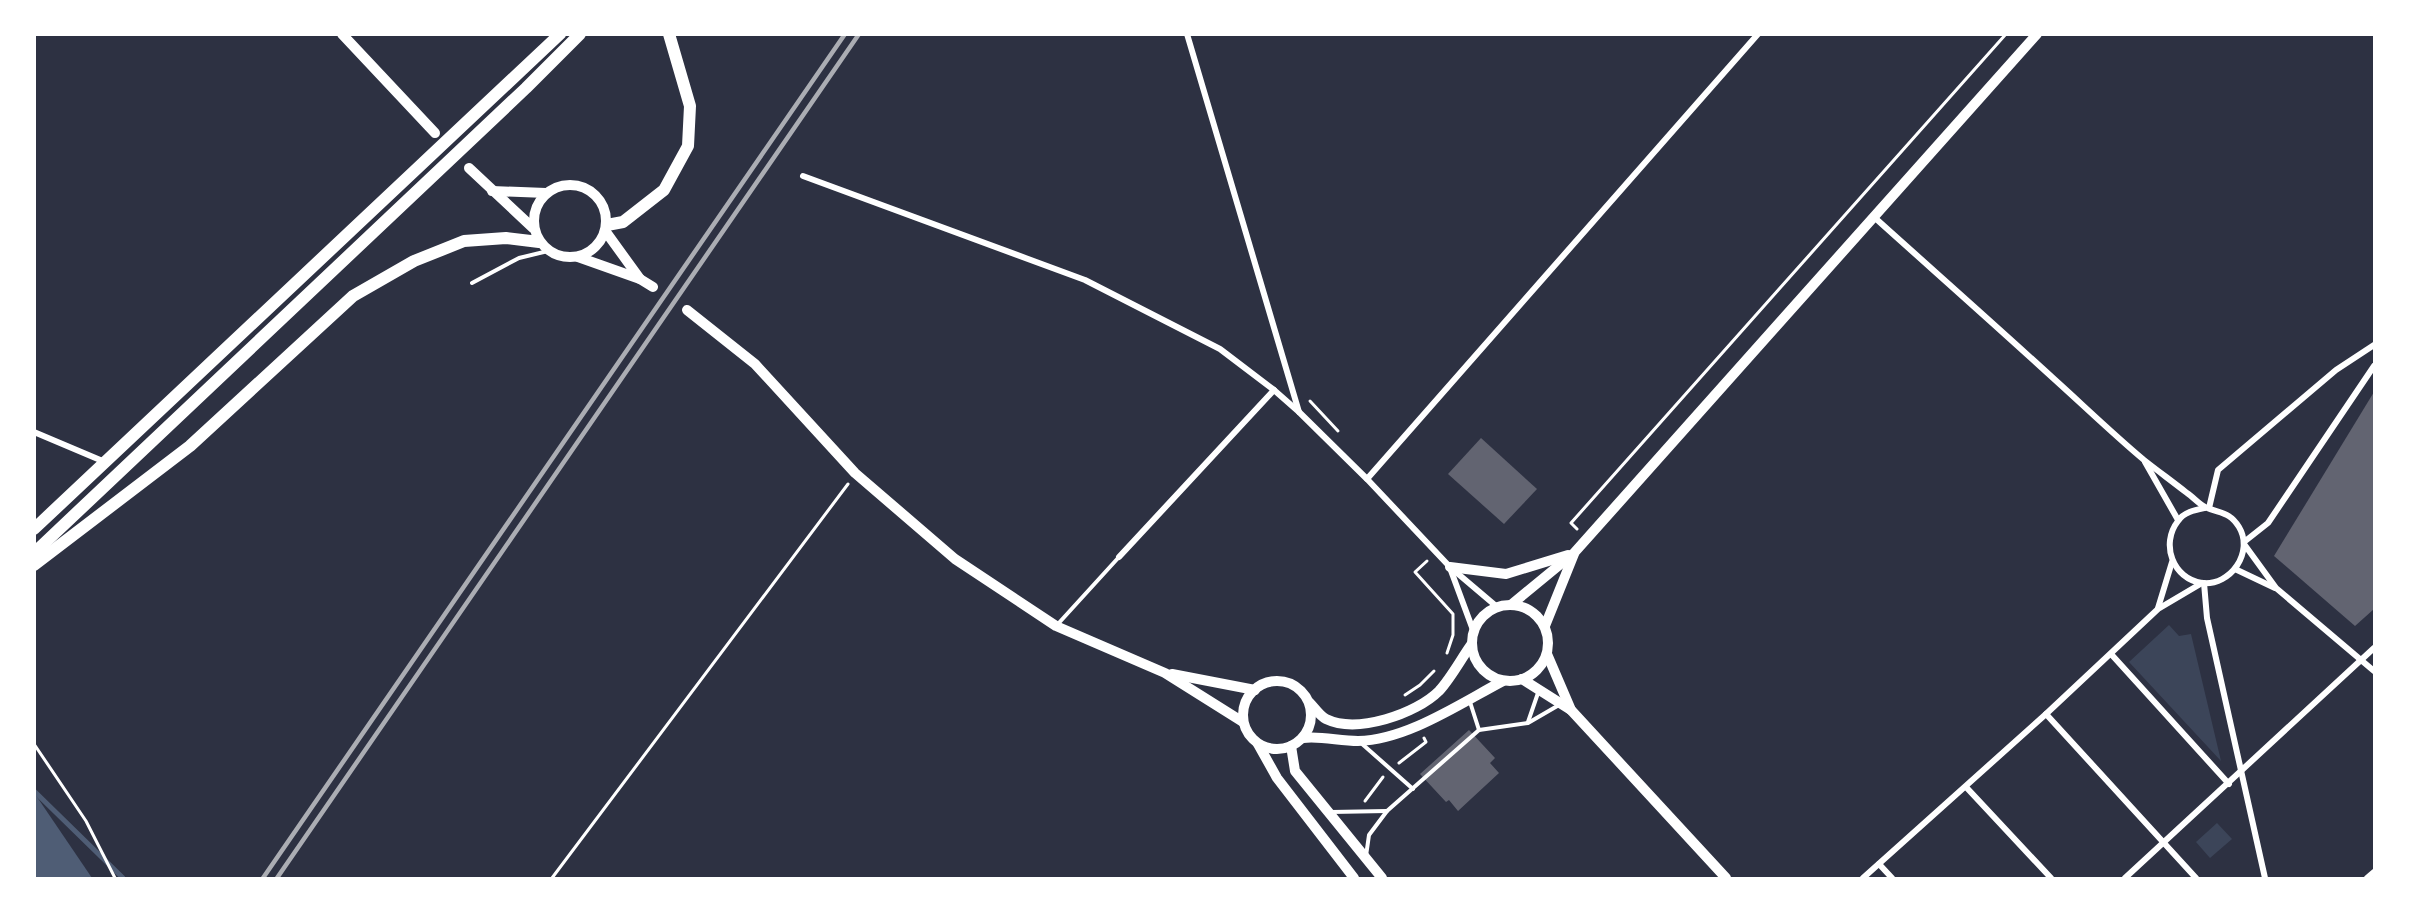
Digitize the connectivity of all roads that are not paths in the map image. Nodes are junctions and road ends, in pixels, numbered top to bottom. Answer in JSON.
{"nodes":[{"id":1,"x":342,"y":34,"type":"edge"},
{"id":2,"x":580,"y":34,"type":"edge"},
{"id":3,"x":669,"y":34,"type":"edge"},
{"id":4,"x":1187,"y":34,"type":"edge"},
{"id":5,"x":1758,"y":34,"type":"edge"},
{"id":6,"x":2037,"y":34,"type":"edge"},
{"id":7,"x":558,"y":36,"type":"edge"},
{"id":8,"x":435,"y":133,"type":"dead end"},
{"id":9,"x":469,"y":168,"type":"dead end"},
{"id":10,"x":803,"y":176,"type":"dead end"},
{"id":11,"x":492,"y":191,"type":"junction"},
{"id":12,"x":546,"y":193,"type":"junction"},
{"id":13,"x":1874,"y":217,"type":"junction"},
{"id":14,"x":533,"y":228,"type":"junction"},
{"id":15,"x":606,"y":228,"type":"junction"},
{"id":16,"x":539,"y":242,"type":"junction"},
{"id":17,"x":548,"y":251,"type":"junction"},
{"id":18,"x":578,"y":257,"type":"junction"},
{"id":19,"x":640,"y":279,"type":"junction"},
{"id":20,"x":472,"y":283,"type":"dead end"},
{"id":21,"x":652,"y":287,"type":"dead end"},
{"id":22,"x":687,"y":310,"type":"dead end"},
{"id":23,"x":2374,"y":345,"type":"edge"},
{"id":24,"x":2374,"y":366,"type":"edge"},
{"id":25,"x":1274,"y":390,"type":"junction"},
{"id":26,"x":1299,"y":412,"type":"junction"},
{"id":27,"x":34,"y":432,"type":"edge"},
{"id":28,"x":2144,"y":459,"type":"junction"},
{"id":29,"x":105,"y":462,"type":"junction"},
{"id":30,"x":1367,"y":479,"type":"junction"},
{"id":31,"x":2207,"y":508,"type":"junction"},
{"id":32,"x":2178,"y":520,"type":"junction"},
{"id":33,"x":34,"y":529,"type":"edge"},
{"id":34,"x":2244,"y":543,"type":"junction"},
{"id":35,"x":34,"y":553,"type":"edge"},
{"id":36,"x":1574,"y":553,"type":"junction"},
{"id":37,"x":1119,"y":557,"type":"joint"},
{"id":38,"x":2172,"y":562,"type":"junction"},
{"id":39,"x":34,"y":565,"type":"edge"},
{"id":40,"x":1450,"y":567,"type":"junction"},
{"id":41,"x":2235,"y":570,"type":"junction"},
{"id":42,"x":2203,"y":583,"type":"junction"},
{"id":43,"x":2276,"y":588,"type":"junction"},
{"id":44,"x":1512,"y":604,"type":"junction"},
{"id":45,"x":1496,"y":606,"type":"junction"},
{"id":46,"x":2158,"y":609,"type":"junction"},
{"id":47,"x":1056,"y":626,"type":"junction"},
{"id":48,"x":1545,"y":626,"type":"junction"},
{"id":49,"x":1473,"y":630,"type":"junction"},
{"id":50,"x":1471,"y":645,"type":"junction"},
{"id":51,"x":2374,"y":648,"type":"edge"},
{"id":52,"x":1546,"y":654,"type":"junction"},
{"id":53,"x":2111,"y":654,"type":"junction"},
{"id":54,"x":2361,"y":660,"type":"junction"},
{"id":55,"x":2374,"y":671,"type":"edge"},
{"id":56,"x":1165,"y":673,"type":"junction"},
{"id":57,"x":1522,"y":679,"type":"junction"},
{"id":58,"x":1503,"y":681,"type":"junction"},
{"id":59,"x":1255,"y":690,"type":"junction"},
{"id":60,"x":1539,"y":691,"type":"junction"},
{"id":61,"x":1469,"y":699,"type":"junction"},
{"id":62,"x":1308,"y":700,"type":"junction"},
{"id":63,"x":1566,"y":707,"type":"junction"},
{"id":64,"x":2046,"y":714,"type":"junction"},
{"id":65,"x":1243,"y":722,"type":"junction"},
{"id":66,"x":1528,"y":723,"type":"junction"},
{"id":67,"x":1479,"y":730,"type":"junction"},
{"id":68,"x":1303,"y":738,"type":"junction"},
{"id":69,"x":1358,"y":741,"type":"junction"},
{"id":70,"x":1258,"y":744,"type":"junction"},
{"id":71,"x":1291,"y":746,"type":"junction"},
{"id":72,"x":2241,"y":773,"type":"junction"},
{"id":73,"x":2229,"y":784,"type":"junction"},
{"id":74,"x":1966,"y":788,"type":"junction"},
{"id":75,"x":1413,"y":789,"type":"junction"},
{"id":76,"x":1387,"y":811,"type":"junction"},
{"id":77,"x":1328,"y":812,"type":"junction"},
{"id":78,"x":2164,"y":843,"type":"junction"},
{"id":79,"x":1366,"y":857,"type":"junction"},
{"id":80,"x":1879,"y":864,"type":"junction"},
{"id":81,"x":2374,"y":872,"type":"edge"},
{"id":82,"x":1354,"y":879,"type":"edge"},
{"id":83,"x":1382,"y":879,"type":"edge"},
{"id":84,"x":1726,"y":879,"type":"edge"},
{"id":85,"x":1863,"y":879,"type":"edge"},
{"id":86,"x":1892,"y":879,"type":"edge"},
{"id":87,"x":2051,"y":879,"type":"edge"},
{"id":88,"x":2125,"y":879,"type":"edge"},
{"id":89,"x":2196,"y":879,"type":"edge"},
{"id":90,"x":2265,"y":879,"type":"edge"},
{"id":91,"x":2367,"y":879,"type":"edge"}],
"edges":[{"from":1,"to":8,"type":"street"},
{"from":2,"to":35,"type":"main road"},
{"from":3,"to":15,"type":"main road"},
{"from":4,"to":26,"type":"street"},
{"from":5,"to":30,"type":"street"},
{"from":6,"to":13,"type":"street"},
{"from":7,"to":29,"type":"main road"},
{"from":9,"to":11,"type":"street"},
{"from":10,"to":25,"type":"street"},
{"from":11,"to":12,"type":"street"},
{"from":11,"to":14,"type":"street"},
{"from":12,"to":14,"type":"street"},
{"from":12,"to":15,"type":"street"},
{"from":13,"to":28,"type":"street"},
{"from":13,"to":36,"type":"street"},
{"from":14,"to":16,"type":"street"},
{"from":15,"to":18,"type":"street"},
{"from":15,"to":19,"type":"street"},
{"from":16,"to":17,"type":"street"},
{"from":16,"to":39,"type":"main road"},
{"from":17,"to":18,"type":"street"},
{"from":17,"to":20,"type":"lane"},
{"from":18,"to":19,"type":"street"},
{"from":19,"to":21,"type":"street"},
{"from":22,"to":47,"type":"street"},
{"from":23,"to":31,"type":"street"},
{"from":24,"to":34,"type":"street"},
{"from":25,"to":26,"type":"street"},
{"from":25,"to":37,"type":"street"},
{"from":26,"to":30,"type":"street"},
{"from":27,"to":29,"type":"street"},
{"from":28,"to":31,"type":"street"},
{"from":28,"to":32,"type":"street"},
{"from":29,"to":33,"type":"main road"},
{"from":30,"to":40,"type":"street"},
{"from":31,"to":32,"type":"street"},
{"from":31,"to":34,"type":"street"},
{"from":32,"to":38,"type":"street"},
{"from":34,"to":41,"type":"street"},
{"from":34,"to":43,"type":"street"},
{"from":36,"to":40,"type":"street"},
{"from":36,"to":44,"type":"street"},
{"from":36,"to":48,"type":"street"},
{"from":37,"to":47,"type":"lane"},
{"from":38,"to":42,"type":"street"},
{"from":38,"to":46,"type":"street"},
{"from":40,"to":45,"type":"street"},
{"from":40,"to":49,"type":"street"},
{"from":41,"to":42,"type":"street"},
{"from":41,"to":43,"type":"street"},
{"from":42,"to":46,"type":"street"},
{"from":42,"to":72,"type":"street"},
{"from":43,"to":54,"type":"street"},
{"from":44,"to":45,"type":"street"},
{"from":44,"to":48,"type":"street"},
{"from":45,"to":49,"type":"street"},
{"from":46,"to":53,"type":"street"},
{"from":47,"to":56,"type":"street"},
{"from":48,"to":52,"type":"street"},
{"from":49,"to":50,"type":"street"},
{"from":50,"to":58,"type":"street"},
{"from":50,"to":62,"type":"street"},
{"from":51,"to":54,"type":"street"},
{"from":52,"to":57,"type":"street"},
{"from":52,"to":63,"type":"street"},
{"from":53,"to":64,"type":"street"},
{"from":53,"to":73,"type":"street"},
{"from":54,"to":55,"type":"street"},
{"from":54,"to":72,"type":"street"},
{"from":56,"to":59,"type":"street"},
{"from":56,"to":65,"type":"street"},
{"from":57,"to":58,"type":"street"},
{"from":57,"to":60,"type":"street"},
{"from":58,"to":61,"type":"street"},
{"from":59,"to":62,"type":"street"},
{"from":59,"to":65,"type":"street"},
{"from":60,"to":63,"type":"street"},
{"from":60,"to":66,"type":"lane"},
{"from":61,"to":67,"type":"lane"},
{"from":61,"to":69,"type":"street"},
{"from":62,"to":68,"type":"street"},
{"from":63,"to":66,"type":"lane"},
{"from":63,"to":84,"type":"street"},
{"from":64,"to":74,"type":"street"},
{"from":64,"to":78,"type":"street"},
{"from":65,"to":70,"type":"street"},
{"from":66,"to":67,"type":"lane"},
{"from":67,"to":75,"type":"lane"},
{"from":68,"to":69,"type":"street"},
{"from":68,"to":71,"type":"street"},
{"from":69,"to":75,"type":"lane"},
{"from":70,"to":71,"type":"street"},
{"from":70,"to":82,"type":"street"},
{"from":71,"to":77,"type":"street"},
{"from":72,"to":73,"type":"street"},
{"from":72,"to":90,"type":"street"},
{"from":73,"to":78,"type":"street"},
{"from":74,"to":80,"type":"street"},
{"from":74,"to":87,"type":"street"},
{"from":75,"to":76,"type":"lane"},
{"from":76,"to":77,"type":"lane"},
{"from":76,"to":79,"type":"lane"},
{"from":77,"to":79,"type":"street"},
{"from":78,"to":88,"type":"street"},
{"from":78,"to":89,"type":"street"},
{"from":79,"to":83,"type":"street"},
{"from":80,"to":85,"type":"street"},
{"from":80,"to":86,"type":"street"},
{"from":81,"to":91,"type":"street"}]}
